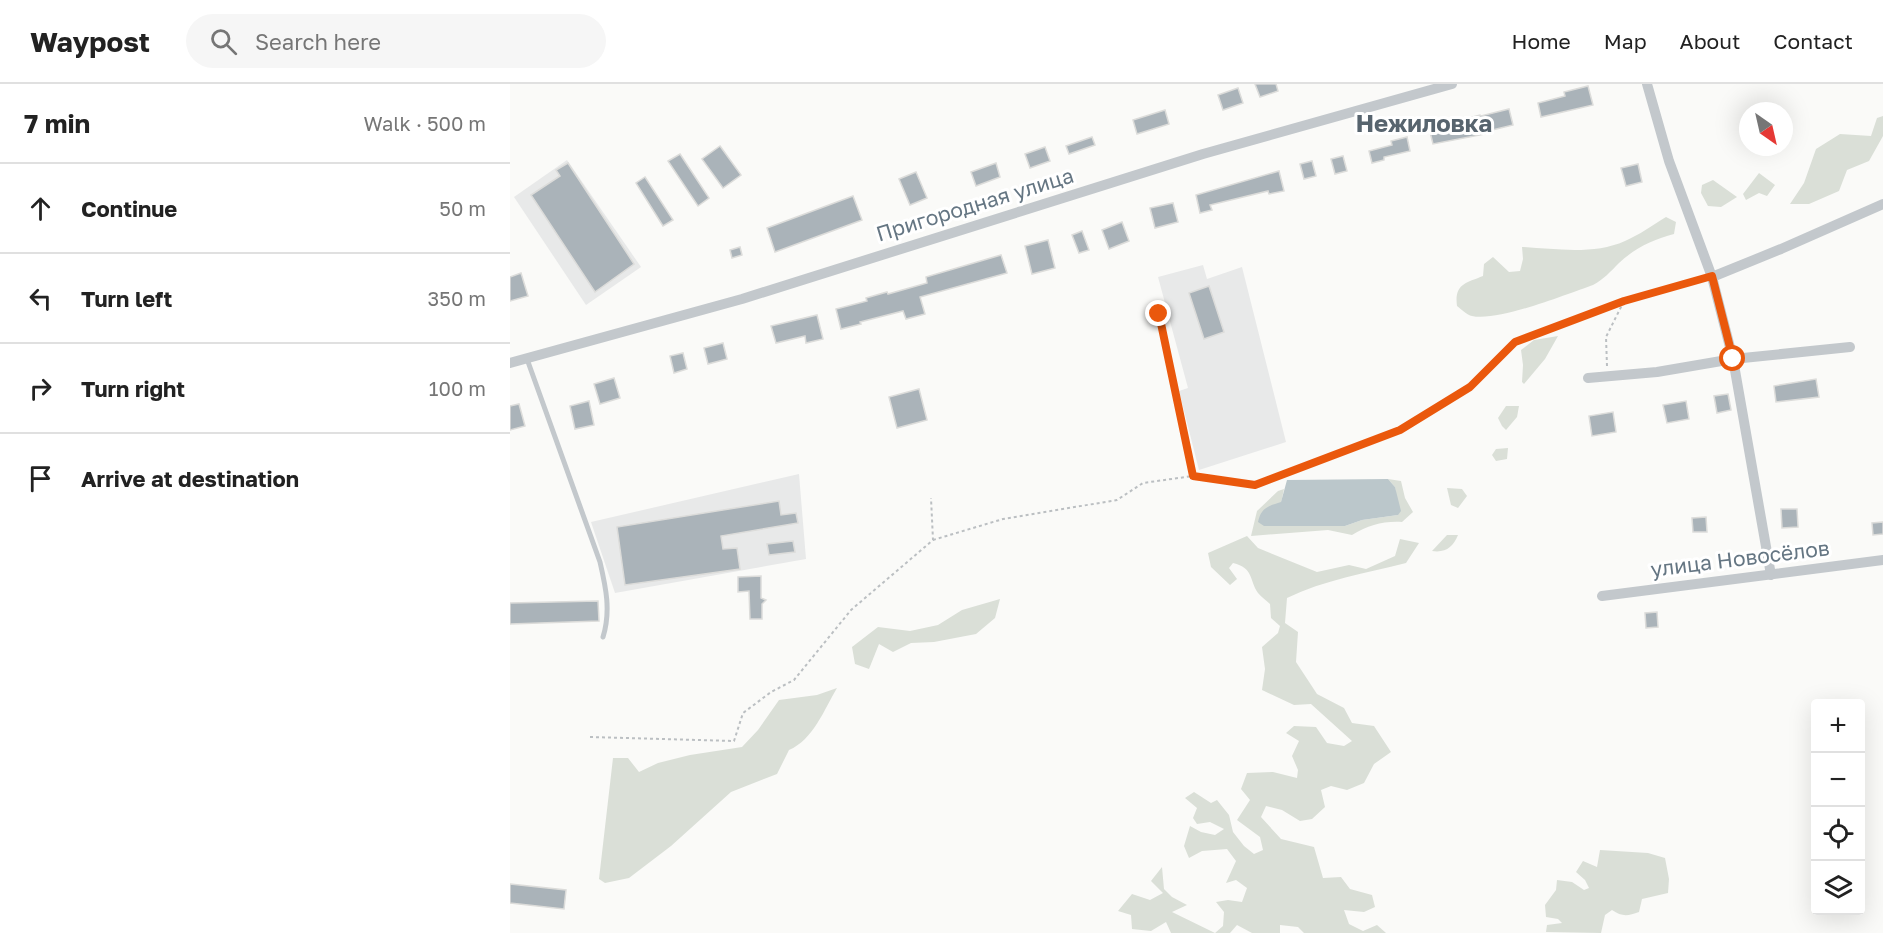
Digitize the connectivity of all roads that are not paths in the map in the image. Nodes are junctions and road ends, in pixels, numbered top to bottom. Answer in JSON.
{"nodes":[{"id":1,"x":1452,"y":84,"type":"edge"},
{"id":2,"x":1647,"y":84,"type":"edge"},
{"id":3,"x":1883,"y":204,"type":"edge"},
{"id":4,"x":1712,"y":276,"type":"junction"},
{"id":5,"x":1850,"y":347,"type":"dead end"},
{"id":6,"x":527,"y":359,"type":"junction"},
{"id":7,"x":1733,"y":359,"type":"junction"},
{"id":8,"x":510,"y":363,"type":"edge"},
{"id":9,"x":1588,"y":378,"type":"dead end"},
{"id":10,"x":1883,"y":560,"type":"edge"},
{"id":11,"x":1771,"y":575,"type":"junction"},
{"id":12,"x":1602,"y":596,"type":"dead end"},
{"id":13,"x":603,"y":637,"type":"dead end"}],
"edges":[{"from":1,"to":6,"type":"street","name":"Пригородная улица"},
{"from":2,"to":4,"type":"street"},
{"from":3,"to":4,"type":"street"},
{"from":4,"to":7,"type":"street"},
{"from":5,"to":7,"type":"street"},
{"from":6,"to":8,"type":"street","name":"Пригородная улица"},
{"from":6,"to":13,"type":"lane"},
{"from":7,"to":9,"type":"street"},
{"from":7,"to":11,"type":"street"},
{"from":10,"to":11,"type":"street","name":"улица Новосёлов"},
{"from":11,"to":12,"type":"street","name":"улица Новосёлов"}]}
